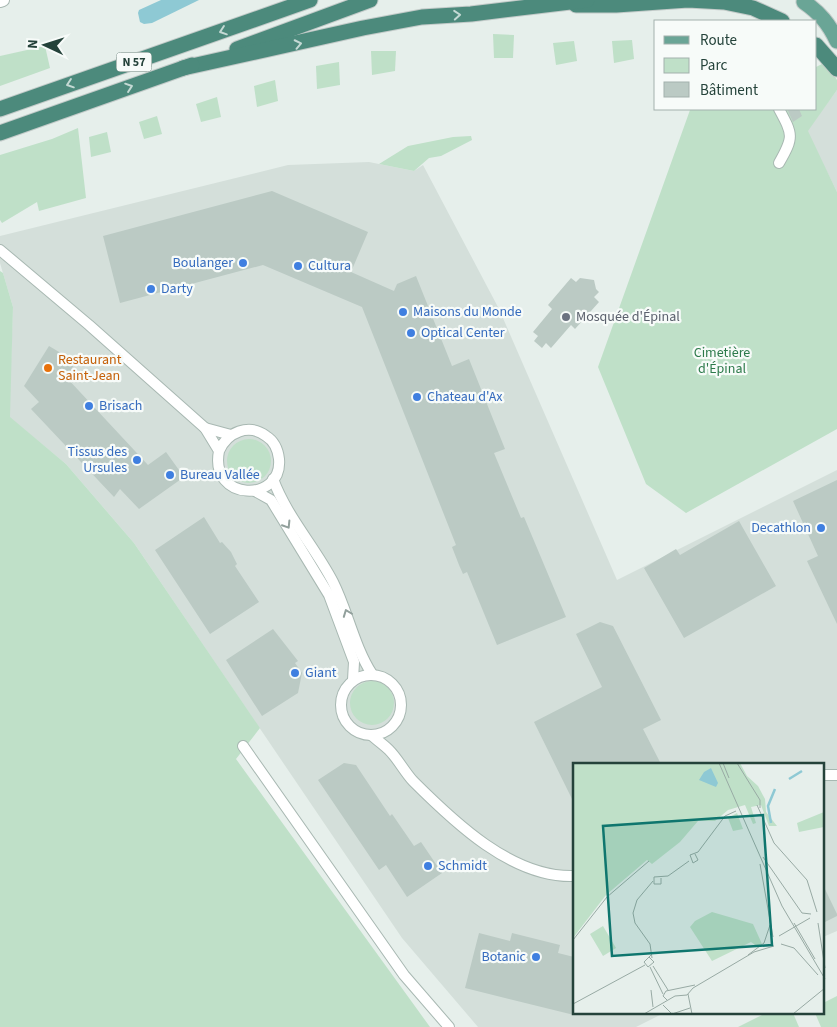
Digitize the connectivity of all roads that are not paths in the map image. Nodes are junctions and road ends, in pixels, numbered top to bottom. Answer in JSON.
{"nodes":[{"id":1,"x":293,"y":0,"type":"edge"},
{"id":2,"x":310,"y":0,"type":"edge"},
{"id":3,"x":370,"y":0,"type":"edge"},
{"id":4,"x":587,"y":0,"type":"edge"},
{"id":5,"x":824,"y":0,"type":"edge"},
{"id":6,"x":802,"y":1,"type":"edge"},
{"id":7,"x":545,"y":6,"type":"junction"},
{"id":8,"x":269,"y":15,"type":"junction"},
{"id":9,"x":780,"y":20,"type":"edge"},
{"id":10,"x":837,"y":41,"type":"edge"},
{"id":11,"x":817,"y":46,"type":"edge"},
{"id":12,"x":183,"y":68,"type":"junction"},
{"id":13,"x":837,"y":69,"type":"edge"},
{"id":14,"x":0,"y":109,"type":"edge"},
{"id":15,"x":779,"y":110,"type":"edge"},
{"id":16,"x":0,"y":133,"type":"edge"},
{"id":17,"x":780,"y":164,"type":"dead end"},
{"id":18,"x":0,"y":250,"type":"edge"},
{"id":19,"x":205,"y":428,"type":"junction"},
{"id":20,"x":231,"y":435,"type":"junction"},
{"id":21,"x":219,"y":451,"type":"junction"},
{"id":22,"x":273,"y":479,"type":"junction"},
{"id":23,"x":255,"y":491,"type":"junction"},
{"id":24,"x":372,"y":674,"type":"junction"},
{"id":25,"x":353,"y":680,"type":"junction"},
{"id":26,"x":388,"y":730,"type":"junction"},
{"id":27,"x":371,"y":735,"type":"junction"},
{"id":28,"x":243,"y":746,"type":"dead end"},
{"id":29,"x":390,"y":751,"type":"junction"},
{"id":30,"x":837,"y":774,"type":"edge"},
{"id":31,"x":824,"y":775,"type":"edge"},
{"id":32,"x":573,"y":876,"type":"edge"},
{"id":33,"x":449,"y":1027,"type":"edge"}],
"edges":[{"from":1,"to":8,"type":"highway"},
{"from":2,"to":8,"type":"highway","number":"N 57"},
{"from":3,"to":12,"type":"highway","number":"N 57"},
{"from":4,"to":7,"type":"highway"},
{"from":5,"to":6,"type":"main road"},
{"from":6,"to":10,"type":"main road"},
{"from":7,"to":9,"type":"highway"},
{"from":12,"to":7,"type":"highway","one_way":true},
{"from":8,"to":14,"type":"highway","number":"N 57","one_way":true},
{"from":11,"to":13,"type":"highway"},
{"from":16,"to":12,"type":"highway","number":"N 57","one_way":true},
{"from":15,"to":17,"type":"street"},
{"from":18,"to":19,"type":"street"},
{"from":19,"to":20,"type":"street"},
{"from":19,"to":21,"type":"street"},
{"from":20,"to":21,"type":"street"},
{"from":20,"to":22,"type":"street"},
{"from":21,"to":23,"type":"street"},
{"from":22,"to":23,"type":"street"},
{"from":24,"to":22,"type":"street","one_way":true},
{"from":23,"to":25,"type":"street","one_way":true},
{"from":24,"to":25,"type":"street"},
{"from":24,"to":26,"type":"street"},
{"from":25,"to":27,"type":"street"},
{"from":26,"to":27,"type":"street"},
{"from":26,"to":29,"type":"street"},
{"from":27,"to":29,"type":"street"},
{"from":28,"to":33,"type":"street"},
{"from":29,"to":32,"type":"street"},
{"from":30,"to":31,"type":"street"}]}
